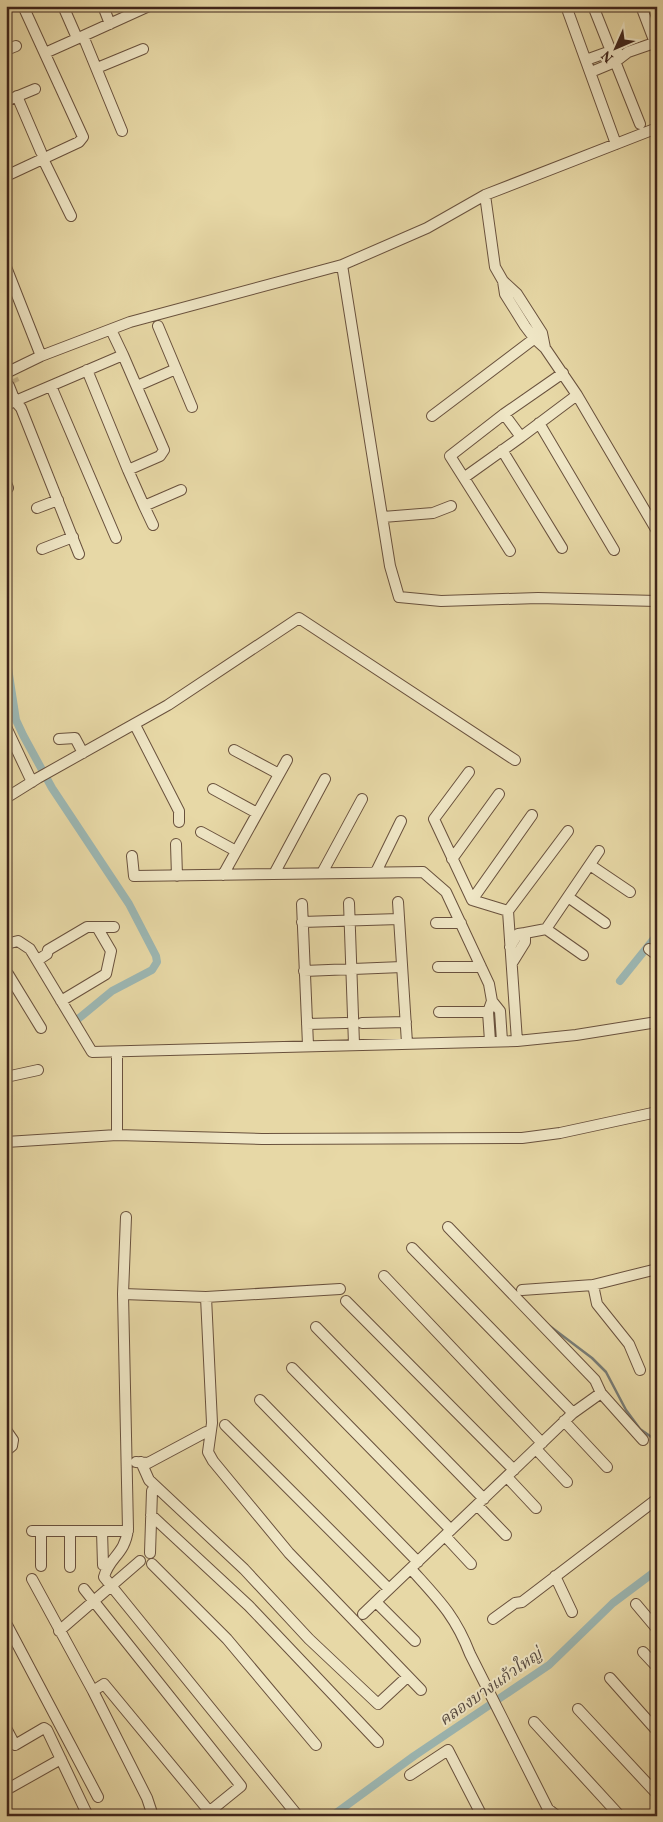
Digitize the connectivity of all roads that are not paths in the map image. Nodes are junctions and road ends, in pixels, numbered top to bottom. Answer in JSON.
{"nodes":[{"id":1,"x":22,"y":6,"type":"edge"},
{"id":2,"x":63,"y":6,"type":"edge"},
{"id":3,"x":103,"y":6,"type":"edge"},
{"id":4,"x":566,"y":6,"type":"edge"},
{"id":5,"x":641,"y":6,"type":"edge"},
{"id":6,"x":144,"y":7,"type":"edge"},
{"id":7,"x":595,"y":12,"type":"dead end"},
{"id":8,"x":110,"y":24,"type":"junction"},
{"id":9,"x":80,"y":37,"type":"junction"},
{"id":10,"x":656,"y":44,"type":"edge"},
{"id":11,"x":143,"y":49,"type":"dead end"},
{"id":12,"x":611,"y":51,"type":"junction"},
{"id":13,"x":628,"y":52,"type":"junction"},
{"id":14,"x":45,"y":53,"type":"junction"},
{"id":15,"x":586,"y":60,"type":"junction"},
{"id":16,"x":615,"y":62,"type":"junction"},
{"id":17,"x":97,"y":68,"type":"junction"},
{"id":18,"x":591,"y":72,"type":"junction"},
{"id":19,"x":34,"y":88,"type":"dead end"},
{"id":20,"x":17,"y":96,"type":"junction"},
{"id":21,"x":6,"y":101,"type":"edge"},
{"id":22,"x":640,"y":124,"type":"dead end"},
{"id":23,"x":657,"y":128,"type":"edge"},
{"id":24,"x":122,"y":131,"type":"dead end"},
{"id":25,"x":616,"y":144,"type":"junction"},
{"id":26,"x":42,"y":156,"type":"junction"},
{"id":27,"x":6,"y":176,"type":"edge"},
{"id":28,"x":485,"y":195,"type":"junction"},
{"id":29,"x":71,"y":216,"type":"dead end"},
{"id":30,"x":342,"y":265,"type":"junction"},
{"id":31,"x":6,"y":267,"type":"edge"},
{"id":32,"x":158,"y":326,"type":"dead end"},
{"id":33,"x":113,"y":334,"type":"dead end"},
{"id":34,"x":538,"y":336,"type":"junction"},
{"id":35,"x":123,"y":355,"type":"junction"},
{"id":36,"x":41,"y":356,"type":"junction"},
{"id":37,"x":176,"y":369,"type":"junction"},
{"id":38,"x":86,"y":370,"type":"junction"},
{"id":39,"x":563,"y":373,"type":"junction"},
{"id":40,"x":10,"y":379,"type":"edge"},
{"id":41,"x":51,"y":386,"type":"junction"},
{"id":42,"x":137,"y":386,"type":"junction"},
{"id":43,"x":577,"y":395,"type":"junction"},
{"id":44,"x":16,"y":403,"type":"edge"},
{"id":45,"x":192,"y":407,"type":"dead end"},
{"id":46,"x":504,"y":414,"type":"junction"},
{"id":47,"x":432,"y":416,"type":"dead end"},
{"id":48,"x":539,"y":423,"type":"junction"},
{"id":49,"x":521,"y":437,"type":"junction"},
{"id":50,"x":502,"y":450,"type":"junction"},
{"id":51,"x":128,"y":470,"type":"junction"},
{"id":52,"x":464,"y":477,"type":"junction"},
{"id":53,"x":181,"y":490,"type":"dead end"},
{"id":54,"x":58,"y":500,"type":"junction"},
{"id":55,"x":144,"y":506,"type":"junction"},
{"id":56,"x":450,"y":506,"type":"dead end"},
{"id":57,"x":37,"y":508,"type":"dead end"},
{"id":58,"x":383,"y":517,"type":"junction"},
{"id":59,"x":153,"y":525,"type":"dead end"},
{"id":60,"x":657,"y":532,"type":"edge"},
{"id":61,"x":72,"y":536,"type":"junction"},
{"id":62,"x":116,"y":538,"type":"dead end"},
{"id":63,"x":562,"y":548,"type":"dead end"},
{"id":64,"x":42,"y":549,"type":"dead end"},
{"id":65,"x":614,"y":550,"type":"dead end"},
{"id":66,"x":510,"y":551,"type":"dead end"},
{"id":67,"x":79,"y":554,"type":"dead end"},
{"id":68,"x":657,"y":601,"type":"edge"},
{"id":69,"x":135,"y":725,"type":"junction"},
{"id":70,"x":6,"y":727,"type":"edge"},
{"id":71,"x":59,"y":739,"type":"dead end"},
{"id":72,"x":234,"y":750,"type":"dead end"},
{"id":73,"x":83,"y":754,"type":"junction"},
{"id":74,"x":286,"y":760,"type":"dead end"},
{"id":75,"x":515,"y":760,"type":"dead end"},
{"id":76,"x":468,"y":772,"type":"dead end"},
{"id":77,"x":279,"y":774,"type":"junction"},
{"id":78,"x":39,"y":778,"type":"junction"},
{"id":79,"x":325,"y":779,"type":"dead end"},
{"id":80,"x":213,"y":789,"type":"dead end"},
{"id":81,"x":499,"y":794,"type":"dead end"},
{"id":82,"x":6,"y":798,"type":"edge"},
{"id":83,"x":362,"y":800,"type":"dead end"},
{"id":84,"x":257,"y":813,"type":"junction"},
{"id":85,"x":532,"y":815,"type":"dead end"},
{"id":86,"x":401,"y":821,"type":"dead end"},
{"id":87,"x":179,"y":822,"type":"dead end"},
{"id":88,"x":568,"y":831,"type":"dead end"},
{"id":89,"x":201,"y":832,"type":"dead end"},
{"id":90,"x":176,"y":844,"type":"dead end"},
{"id":91,"x":236,"y":851,"type":"junction"},
{"id":92,"x":599,"y":851,"type":"dead end"},
{"id":93,"x":132,"y":856,"type":"dead end"},
{"id":94,"x":452,"y":859,"type":"junction"},
{"id":95,"x":590,"y":864,"type":"junction"},
{"id":96,"x":376,"y":872,"type":"junction"},
{"id":97,"x":322,"y":873,"type":"junction"},
{"id":98,"x":274,"y":874,"type":"junction"},
{"id":99,"x":223,"y":875,"type":"junction"},
{"id":100,"x":177,"y":876,"type":"junction"},
{"id":101,"x":630,"y":892,"type":"dead end"},
{"id":102,"x":568,"y":897,"type":"junction"},
{"id":103,"x":472,"y":900,"type":"junction"},
{"id":104,"x":398,"y":902,"type":"dead end"},
{"id":105,"x":349,"y":903,"type":"dead end"},
{"id":106,"x":302,"y":904,"type":"dead end"},
{"id":107,"x":508,"y":911,"type":"junction"},
{"id":108,"x":399,"y":919,"type":"junction"},
{"id":109,"x":350,"y":920,"type":"junction"},
{"id":110,"x":302,"y":922,"type":"junction"},
{"id":111,"x":436,"y":923,"type":"dead end"},
{"id":112,"x":460,"y":923,"type":"junction"},
{"id":113,"x":605,"y":923,"type":"dead end"},
{"id":114,"x":96,"y":927,"type":"junction"},
{"id":115,"x":114,"y":927,"type":"dead end"},
{"id":116,"x":546,"y":929,"type":"junction"},
{"id":117,"x":525,"y":933,"type":"junction"},
{"id":118,"x":6,"y":944,"type":"edge"},
{"id":119,"x":510,"y":947,"type":"junction"},
{"id":120,"x":30,"y":949,"type":"junction"},
{"id":121,"x":48,"y":950,"type":"junction"},
{"id":122,"x":583,"y":955,"type":"dead end"},
{"id":123,"x":38,"y":960,"type":"junction"},
{"id":124,"x":512,"y":962,"type":"junction"},
{"id":125,"x":402,"y":967,"type":"junction"},
{"id":126,"x":438,"y":967,"type":"dead end"},
{"id":127,"x":481,"y":967,"type":"junction"},
{"id":128,"x":352,"y":969,"type":"junction"},
{"id":129,"x":304,"y":971,"type":"junction"},
{"id":130,"x":6,"y":975,"type":"edge"},
{"id":131,"x":61,"y":1001,"type":"junction"},
{"id":132,"x":492,"y":1001,"type":"junction"},
{"id":133,"x":439,"y":1012,"type":"dead end"},
{"id":134,"x":488,"y":1012,"type":"junction"},
{"id":135,"x":406,"y":1022,"type":"junction"},
{"id":136,"x":657,"y":1022,"type":"edge"},
{"id":137,"x":346,"y":1023,"type":"dead end"},
{"id":138,"x":362,"y":1023,"type":"dead end"},
{"id":139,"x":307,"y":1024,"type":"junction"},
{"id":140,"x":41,"y":1028,"type":"dead end"},
{"id":141,"x":490,"y":1041,"type":"junction"},
{"id":142,"x":502,"y":1041,"type":"junction"},
{"id":143,"x":517,"y":1041,"type":"junction"},
{"id":144,"x":407,"y":1043,"type":"junction"},
{"id":145,"x":354,"y":1044,"type":"junction"},
{"id":146,"x":308,"y":1045,"type":"junction"},
{"id":147,"x":117,"y":1052,"type":"junction"},
{"id":148,"x":38,"y":1070,"type":"dead end"},
{"id":149,"x":6,"y":1077,"type":"edge"},
{"id":150,"x":657,"y":1112,"type":"edge"},
{"id":151,"x":117,"y":1135,"type":"junction"},
{"id":152,"x":6,"y":1142,"type":"edge"},
{"id":153,"x":126,"y":1217,"type":"dead end"},
{"id":154,"x":448,"y":1227,"type":"dead end"},
{"id":155,"x":412,"y":1248,"type":"dead end"},
{"id":156,"x":657,"y":1269,"type":"edge"},
{"id":157,"x":384,"y":1276,"type":"dead end"},
{"id":158,"x":593,"y":1285,"type":"junction"},
{"id":159,"x":340,"y":1289,"type":"dead end"},
{"id":160,"x":522,"y":1290,"type":"dead end"},
{"id":161,"x":122,"y":1294,"type":"junction"},
{"id":162,"x":206,"y":1296,"type":"junction"},
{"id":163,"x":346,"y":1302,"type":"dead end"},
{"id":164,"x":316,"y":1328,"type":"dead end"},
{"id":165,"x":292,"y":1368,"type":"dead end"},
{"id":166,"x":640,"y":1370,"type":"dead end"},
{"id":167,"x":601,"y":1394,"type":"junction"},
{"id":168,"x":260,"y":1400,"type":"dead end"},
{"id":169,"x":573,"y":1413,"type":"junction"},
{"id":170,"x":564,"y":1421,"type":"junction"},
{"id":171,"x":225,"y":1425,"type":"dead end"},
{"id":172,"x":6,"y":1430,"type":"edge"},
{"id":173,"x":206,"y":1432,"type":"dead end"},
{"id":174,"x":643,"y":1440,"type":"dead end"},
{"id":175,"x":539,"y":1446,"type":"junction"},
{"id":176,"x":6,"y":1451,"type":"edge"},
{"id":177,"x":128,"y":1461,"type":"junction"},
{"id":178,"x":141,"y":1462,"type":"junction"},
{"id":179,"x":607,"y":1467,"type":"dead end"},
{"id":180,"x":510,"y":1474,"type":"junction"},
{"id":181,"x":567,"y":1482,"type":"dead end"},
{"id":182,"x":152,"y":1491,"type":"dead end"},
{"id":183,"x":657,"y":1499,"type":"edge"},
{"id":184,"x":480,"y":1502,"type":"junction"},
{"id":185,"x":536,"y":1508,"type":"dead end"},
{"id":186,"x":151,"y":1515,"type":"junction"},
{"id":187,"x":70,"y":1531,"type":"junction"},
{"id":188,"x":102,"y":1531,"type":"junction"},
{"id":189,"x":128,"y":1531,"type":"junction"},
{"id":190,"x":448,"y":1533,"type":"junction"},
{"id":191,"x":506,"y":1536,"type":"dead end"},
{"id":192,"x":151,"y":1558,"type":"junction"},
{"id":193,"x":471,"y":1564,"type":"dead end"},
{"id":194,"x":103,"y":1565,"type":"dead end"},
{"id":195,"x":414,"y":1565,"type":"junction"},
{"id":196,"x":41,"y":1566,"type":"dead end"},
{"id":197,"x":70,"y":1567,"type":"dead end"},
{"id":198,"x":555,"y":1576,"type":"junction"},
{"id":199,"x":32,"y":1578,"type":"dead end"},
{"id":200,"x":111,"y":1586,"type":"junction"},
{"id":201,"x":84,"y":1589,"type":"dead end"},
{"id":202,"x":389,"y":1589,"type":"junction"},
{"id":203,"x":93,"y":1600,"type":"junction"},
{"id":204,"x":376,"y":1602,"type":"junction"},
{"id":205,"x":636,"y":1604,"type":"dead end"},
{"id":206,"x":572,"y":1612,"type":"dead end"},
{"id":207,"x":363,"y":1614,"type":"dead end"},
{"id":208,"x":493,"y":1619,"type":"dead end"},
{"id":209,"x":6,"y":1622,"type":"edge"},
{"id":210,"x":657,"y":1629,"type":"edge"},
{"id":211,"x":59,"y":1631,"type":"junction"},
{"id":212,"x":415,"y":1641,"type":"dead end"},
{"id":213,"x":643,"y":1652,"type":"dead end"},
{"id":214,"x":657,"y":1667,"type":"edge"},
{"id":215,"x":406,"y":1678,"type":"dead end"},
{"id":216,"x":610,"y":1678,"type":"dead end"},
{"id":217,"x":421,"y":1690,"type":"dead end"},
{"id":218,"x":94,"y":1691,"type":"junction"},
{"id":219,"x":578,"y":1708,"type":"dead end"},
{"id":220,"x":534,"y":1722,"type":"dead end"},
{"id":221,"x":6,"y":1728,"type":"edge"},
{"id":222,"x":657,"y":1730,"type":"edge"},
{"id":223,"x":378,"y":1742,"type":"dead end"},
{"id":224,"x":316,"y":1745,"type":"dead end"},
{"id":225,"x":61,"y":1759,"type":"junction"},
{"id":226,"x":410,"y":1776,"type":"dead end"},
{"id":227,"x":6,"y":1790,"type":"edge"},
{"id":228,"x":657,"y":1794,"type":"edge"},
{"id":229,"x":98,"y":1797,"type":"dead end"},
{"id":230,"x":549,"y":1812,"type":"edge"},
{"id":231,"x":206,"y":1814,"type":"edge"},
{"id":232,"x":88,"y":1816,"type":"edge"},
{"id":233,"x":153,"y":1816,"type":"edge"},
{"id":234,"x":298,"y":1816,"type":"edge"},
{"id":235,"x":482,"y":1816,"type":"edge"},
{"id":236,"x":557,"y":1816,"type":"edge"},
{"id":237,"x":620,"y":1816,"type":"edge"}],
"edges":[{"from":1,"to":14,"type":"street"},
{"from":2,"to":9,"type":"street"},
{"from":3,"to":8,"type":"street"},
{"from":4,"to":15,"type":"street"},
{"from":5,"to":10,"type":"street"},
{"from":6,"to":8,"type":"street"},
{"from":7,"to":12,"type":"street"},
{"from":8,"to":9,"type":"street"},
{"from":9,"to":14,"type":"street"},
{"from":9,"to":17,"type":"street"},
{"from":10,"to":13,"type":"street"},
{"from":11,"to":17,"type":"street"},
{"from":12,"to":13,"type":"street"},
{"from":12,"to":15,"type":"street"},
{"from":12,"to":16,"type":"street"},
{"from":13,"to":16,"type":"street"},
{"from":14,"to":26,"type":"street"},
{"from":15,"to":18,"type":"street"},
{"from":16,"to":18,"type":"street"},
{"from":16,"to":22,"type":"street"},
{"from":17,"to":24,"type":"street"},
{"from":18,"to":25,"type":"street"},
{"from":19,"to":20,"type":"street"},
{"from":20,"to":21,"type":"street"},
{"from":20,"to":26,"type":"street"},
{"from":23,"to":25,"type":"street"},
{"from":25,"to":28,"type":"street"},
{"from":26,"to":27,"type":"street"},
{"from":26,"to":29,"type":"street"},
{"from":28,"to":30,"type":"street"},
{"from":28,"to":34,"type":"street"},
{"from":30,"to":36,"type":"street"},
{"from":30,"to":58,"type":"street"},
{"from":31,"to":36,"type":"street"},
{"from":32,"to":37,"type":"street"},
{"from":33,"to":35,"type":"street"},
{"from":34,"to":39,"type":"street"},
{"from":34,"to":47,"type":"street"},
{"from":35,"to":38,"type":"street"},
{"from":35,"to":42,"type":"street"},
{"from":36,"to":40,"type":"street"},
{"from":37,"to":42,"type":"street"},
{"from":37,"to":45,"type":"street"},
{"from":38,"to":41,"type":"street"},
{"from":38,"to":51,"type":"street"},
{"from":39,"to":43,"type":"street"},
{"from":39,"to":46,"type":"street"},
{"from":40,"to":44,"type":"street"},
{"from":41,"to":44,"type":"street"},
{"from":41,"to":62,"type":"street"},
{"from":42,"to":51,"type":"street"},
{"from":43,"to":48,"type":"street"},
{"from":43,"to":60,"type":"street"},
{"from":44,"to":54,"type":"street"},
{"from":46,"to":49,"type":"street"},
{"from":46,"to":52,"type":"street"},
{"from":48,"to":49,"type":"street"},
{"from":48,"to":65,"type":"street"},
{"from":49,"to":50,"type":"street"},
{"from":50,"to":52,"type":"street"},
{"from":50,"to":63,"type":"street"},
{"from":51,"to":55,"type":"street"},
{"from":52,"to":66,"type":"street"},
{"from":53,"to":55,"type":"street"},
{"from":54,"to":57,"type":"street"},
{"from":54,"to":61,"type":"street"},
{"from":55,"to":59,"type":"street"},
{"from":56,"to":58,"type":"street"},
{"from":58,"to":68,"type":"street"},
{"from":61,"to":64,"type":"street"},
{"from":61,"to":67,"type":"street"},
{"from":69,"to":73,"type":"street"},
{"from":69,"to":75,"type":"street"},
{"from":69,"to":87,"type":"street"},
{"from":70,"to":78,"type":"street"},
{"from":71,"to":73,"type":"street"},
{"from":72,"to":77,"type":"street"},
{"from":73,"to":78,"type":"street"},
{"from":74,"to":77,"type":"street"},
{"from":76,"to":94,"type":"street"},
{"from":77,"to":84,"type":"street"},
{"from":78,"to":82,"type":"street"},
{"from":79,"to":98,"type":"street"},
{"from":80,"to":84,"type":"street"},
{"from":81,"to":94,"type":"street"},
{"from":83,"to":97,"type":"street"},
{"from":84,"to":91,"type":"street"},
{"from":85,"to":103,"type":"street"},
{"from":86,"to":96,"type":"street"},
{"from":88,"to":107,"type":"street"},
{"from":89,"to":91,"type":"street"},
{"from":90,"to":100,"type":"street"},
{"from":91,"to":99,"type":"street"},
{"from":92,"to":95,"type":"street"},
{"from":93,"to":100,"type":"street"},
{"from":94,"to":103,"type":"street"},
{"from":95,"to":101,"type":"street"},
{"from":95,"to":102,"type":"street"},
{"from":96,"to":97,"type":"street"},
{"from":96,"to":112,"type":"street"},
{"from":97,"to":98,"type":"street"},
{"from":98,"to":99,"type":"street"},
{"from":99,"to":100,"type":"street"},
{"from":102,"to":113,"type":"street"},
{"from":102,"to":116,"type":"street"},
{"from":103,"to":107,"type":"street"},
{"from":104,"to":108,"type":"street"},
{"from":105,"to":109,"type":"street"},
{"from":106,"to":110,"type":"street"},
{"from":107,"to":119,"type":"street"},
{"from":108,"to":109,"type":"street"},
{"from":108,"to":125,"type":"street"},
{"from":109,"to":110,"type":"street"},
{"from":109,"to":128,"type":"street"},
{"from":110,"to":129,"type":"street"},
{"from":111,"to":112,"type":"street"},
{"from":112,"to":127,"type":"street"},
{"from":114,"to":115,"type":"street"},
{"from":114,"to":121,"type":"street"},
{"from":114,"to":131,"type":"street"},
{"from":116,"to":117,"type":"street"},
{"from":116,"to":122,"type":"street"},
{"from":117,"to":119,"type":"street"},
{"from":117,"to":124,"type":"street"},
{"from":118,"to":120,"type":"street"},
{"from":119,"to":124,"type":"street"},
{"from":120,"to":121,"type":"street"},
{"from":120,"to":123,"type":"street"},
{"from":121,"to":123,"type":"street"},
{"from":123,"to":131,"type":"street"},
{"from":124,"to":143,"type":"street"},
{"from":125,"to":128,"type":"street"},
{"from":125,"to":135,"type":"street"},
{"from":126,"to":127,"type":"street"},
{"from":127,"to":132,"type":"street"},
{"from":128,"to":129,"type":"street"},
{"from":128,"to":145,"type":"street"},
{"from":129,"to":139,"type":"street"},
{"from":130,"to":140,"type":"street"},
{"from":131,"to":147,"type":"street"},
{"from":132,"to":134,"type":"street"},
{"from":132,"to":142,"type":"street"},
{"from":133,"to":134,"type":"street"},
{"from":134,"to":141,"type":"street"},
{"from":135,"to":138,"type":"street"},
{"from":135,"to":144,"type":"street"},
{"from":136,"to":143,"type":"street"},
{"from":137,"to":139,"type":"street"},
{"from":139,"to":146,"type":"street"},
{"from":141,"to":142,"type":"street"},
{"from":141,"to":144,"type":"street"},
{"from":142,"to":143,"type":"street"},
{"from":144,"to":145,"type":"street"},
{"from":145,"to":146,"type":"street"},
{"from":146,"to":147,"type":"street"},
{"from":147,"to":151,"type":"street"},
{"from":148,"to":149,"type":"street"},
{"from":150,"to":151,"type":"street"},
{"from":151,"to":152,"type":"street"},
{"from":153,"to":161,"type":"street"},
{"from":154,"to":167,"type":"street"},
{"from":155,"to":169,"type":"street"},
{"from":156,"to":158,"type":"street"},
{"from":157,"to":175,"type":"street"},
{"from":158,"to":160,"type":"street"},
{"from":158,"to":166,"type":"street"},
{"from":159,"to":162,"type":"street"},
{"from":161,"to":162,"type":"street"},
{"from":161,"to":177,"type":"street"},
{"from":162,"to":217,"type":"street"},
{"from":163,"to":180,"type":"street"},
{"from":164,"to":184,"type":"street"},
{"from":165,"to":190,"type":"street"},
{"from":167,"to":169,"type":"street"},
{"from":167,"to":174,"type":"street"},
{"from":168,"to":195,"type":"street"},
{"from":169,"to":170,"type":"street"},
{"from":170,"to":175,"type":"street"},
{"from":170,"to":179,"type":"street"},
{"from":171,"to":202,"type":"street"},
{"from":172,"to":176,"type":"street"},
{"from":173,"to":178,"type":"street"},
{"from":175,"to":180,"type":"street"},
{"from":175,"to":181,"type":"street"},
{"from":177,"to":178,"type":"street"},
{"from":177,"to":189,"type":"street"},
{"from":178,"to":215,"type":"street"},
{"from":180,"to":184,"type":"street"},
{"from":180,"to":185,"type":"street"},
{"from":182,"to":186,"type":"street"},
{"from":183,"to":198,"type":"street"},
{"from":184,"to":190,"type":"street"},
{"from":184,"to":191,"type":"street"},
{"from":186,"to":192,"type":"street"},
{"from":186,"to":223,"type":"street"},
{"from":187,"to":188,"type":"street"},
{"from":187,"to":196,"type":"street"},
{"from":187,"to":197,"type":"street"},
{"from":188,"to":189,"type":"street"},
{"from":188,"to":194,"type":"street"},
{"from":189,"to":200,"type":"street"},
{"from":190,"to":193,"type":"street"},
{"from":190,"to":195,"type":"street"},
{"from":192,"to":200,"type":"street"},
{"from":192,"to":224,"type":"street"},
{"from":195,"to":202,"type":"street"},
{"from":195,"to":230,"type":"street"},
{"from":198,"to":206,"type":"street"},
{"from":198,"to":208,"type":"street"},
{"from":199,"to":211,"type":"street"},
{"from":200,"to":203,"type":"street"},
{"from":200,"to":234,"type":"street"},
{"from":201,"to":203,"type":"street"},
{"from":202,"to":204,"type":"street"},
{"from":203,"to":211,"type":"street"},
{"from":203,"to":231,"type":"street"},
{"from":204,"to":207,"type":"street"},
{"from":204,"to":212,"type":"street"},
{"from":205,"to":210,"type":"street"},
{"from":209,"to":229,"type":"street"},
{"from":211,"to":218,"type":"street"},
{"from":213,"to":214,"type":"street"},
{"from":216,"to":222,"type":"street"},
{"from":218,"to":231,"type":"street"},
{"from":218,"to":233,"type":"street"},
{"from":219,"to":228,"type":"street"},
{"from":220,"to":237,"type":"street"},
{"from":221,"to":225,"type":"street"},
{"from":225,"to":227,"type":"street"},
{"from":225,"to":232,"type":"street"},
{"from":226,"to":235,"type":"street"},
{"from":230,"to":236,"type":"street"}]}
